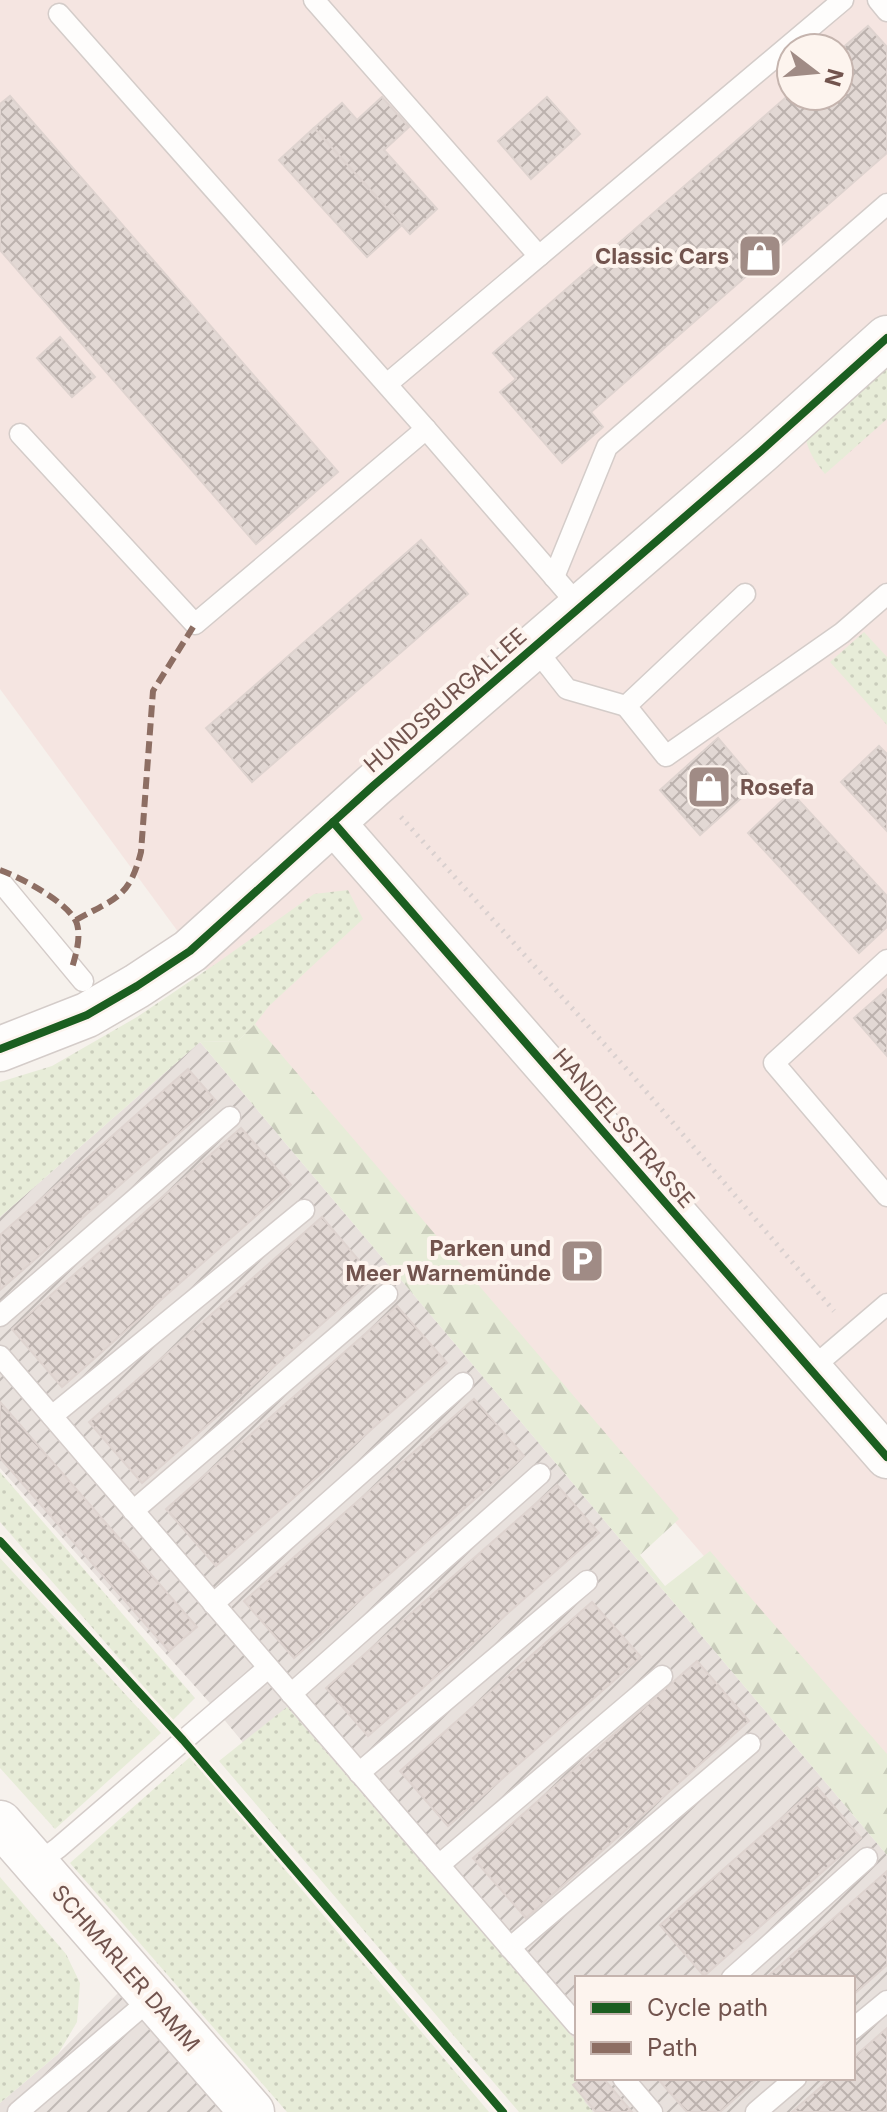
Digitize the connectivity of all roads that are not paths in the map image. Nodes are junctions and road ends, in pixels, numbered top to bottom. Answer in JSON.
{"nodes":[{"id":1,"x":314,"y":0,"type":"edge"},
{"id":2,"x":843,"y":0,"type":"edge"},
{"id":3,"x":878,"y":0,"type":"edge"},
{"id":4,"x":887,"y":11,"type":"edge"},
{"id":5,"x":59,"y":14,"type":"dead end"},
{"id":6,"x":887,"y":204,"type":"edge"},
{"id":7,"x":539,"y":256,"type":"junction"},
{"id":8,"x":887,"y":338,"type":"edge"},
{"id":9,"x":387,"y":384,"type":"junction"},
{"id":10,"x":426,"y":429,"type":"junction"},
{"id":11,"x":20,"y":434,"type":"dead end"},
{"id":12,"x":567,"y":592,"type":"junction"},
{"id":13,"x":745,"y":594,"type":"dead end"},
{"id":14,"x":887,"y":594,"type":"edge"},
{"id":15,"x":534,"y":647,"type":"junction"},
{"id":16,"x":626,"y":706,"type":"junction"},
{"id":17,"x":333,"y":822,"type":"junction"},
{"id":18,"x":0,"y":881,"type":"edge"},
{"id":19,"x":887,"y":960,"type":"edge"},
{"id":20,"x":83,"y":981,"type":"dead end"},
{"id":21,"x":0,"y":1049,"type":"edge"},
{"id":22,"x":230,"y":1117,"type":"dead end"},
{"id":23,"x":887,"y":1196,"type":"edge"},
{"id":24,"x":304,"y":1210,"type":"dead end"},
{"id":25,"x":387,"y":1294,"type":"dead end"},
{"id":26,"x":887,"y":1304,"type":"edge"},
{"id":27,"x":0,"y":1316,"type":"edge"},
{"id":28,"x":0,"y":1356,"type":"edge"},
{"id":29,"x":811,"y":1369,"type":"junction"},
{"id":30,"x":463,"y":1383,"type":"dead end"},
{"id":31,"x":52,"y":1416,"type":"junction"},
{"id":32,"x":887,"y":1457,"type":"edge"},
{"id":33,"x":540,"y":1474,"type":"dead end"},
{"id":34,"x":133,"y":1511,"type":"junction"},
{"id":35,"x":587,"y":1581,"type":"dead end"},
{"id":36,"x":213,"y":1604,"type":"junction"},
{"id":37,"x":268,"y":1668,"type":"junction"},
{"id":38,"x":662,"y":1676,"type":"dead end"},
{"id":39,"x":291,"y":1694,"type":"junction"},
{"id":40,"x":750,"y":1744,"type":"dead end"},
{"id":41,"x":359,"y":1773,"type":"junction"},
{"id":42,"x":0,"y":1823,"type":"edge"},
{"id":43,"x":867,"y":1858,"type":"dead end"},
{"id":44,"x":36,"y":1864,"type":"junction"},
{"id":45,"x":439,"y":1865,"type":"junction"},
{"id":46,"x":510,"y":1948,"type":"junction"},
{"id":47,"x":734,"y":1976,"type":"edge"},
{"id":48,"x":152,"y":1998,"type":"junction"},
{"id":49,"x":887,"y":2001,"type":"edge"},
{"id":50,"x":575,"y":2023,"type":"edge"},
{"id":51,"x":855,"y":2027,"type":"edge"},
{"id":52,"x":625,"y":2080,"type":"edge"},
{"id":53,"x":794,"y":2080,"type":"edge"},
{"id":54,"x":18,"y":2112,"type":"edge"},
{"id":55,"x":252,"y":2112,"type":"edge"},
{"id":56,"x":652,"y":2112,"type":"edge"},
{"id":57,"x":756,"y":2112,"type":"edge"}],
"edges":[{"from":1,"to":7,"type":"lane"},
{"from":2,"to":7,"type":"lane"},
{"from":3,"to":4,"type":"lane"},
{"from":5,"to":9,"type":"lane"},
{"from":6,"to":12,"type":"lane"},
{"from":7,"to":9,"type":"lane"},
{"from":8,"to":12,"type":"street","name":"HUNDSBURGALLEE"},
{"from":9,"to":10,"type":"lane"},
{"from":10,"to":11,"type":"lane"},
{"from":10,"to":12,"type":"lane"},
{"from":12,"to":15,"type":"street","name":"HUNDSBURGALLEE"},
{"from":13,"to":16,"type":"lane"},
{"from":14,"to":16,"type":"lane"},
{"from":15,"to":16,"type":"lane"},
{"from":15,"to":17,"type":"street","name":"HUNDSBURGALLEE"},
{"from":17,"to":21,"type":"street","name":"HUNDSBURGALLEE"},
{"from":17,"to":29,"type":"street","name":"HANDELSSTRASSE"},
{"from":18,"to":20,"type":"lane"},
{"from":19,"to":23,"type":"lane"},
{"from":22,"to":27,"type":"lane"},
{"from":24,"to":31,"type":"lane"},
{"from":25,"to":34,"type":"lane"},
{"from":26,"to":29,"type":"lane"},
{"from":28,"to":31,"type":"lane"},
{"from":29,"to":32,"type":"street","name":"HANDELSSTRASSE"},
{"from":30,"to":36,"type":"lane"},
{"from":31,"to":34,"type":"lane"},
{"from":33,"to":39,"type":"lane"},
{"from":34,"to":36,"type":"lane"},
{"from":35,"to":41,"type":"lane"},
{"from":36,"to":37,"type":"lane"},
{"from":37,"to":39,"type":"lane"},
{"from":37,"to":44,"type":"lane"},
{"from":38,"to":45,"type":"lane"},
{"from":39,"to":41,"type":"lane"},
{"from":40,"to":46,"type":"lane"},
{"from":41,"to":45,"type":"lane"},
{"from":42,"to":44,"type":"street","name":"SCHMARLER DAMM"},
{"from":43,"to":47,"type":"lane"},
{"from":44,"to":48,"type":"street","name":"SCHMARLER DAMM"},
{"from":45,"to":46,"type":"lane"},
{"from":46,"to":50,"type":"lane"},
{"from":48,"to":54,"type":"lane"},
{"from":48,"to":55,"type":"street","name":"SCHMARLER DAMM"},
{"from":49,"to":51,"type":"lane"},
{"from":52,"to":56,"type":"lane"},
{"from":53,"to":57,"type":"lane"}]}
